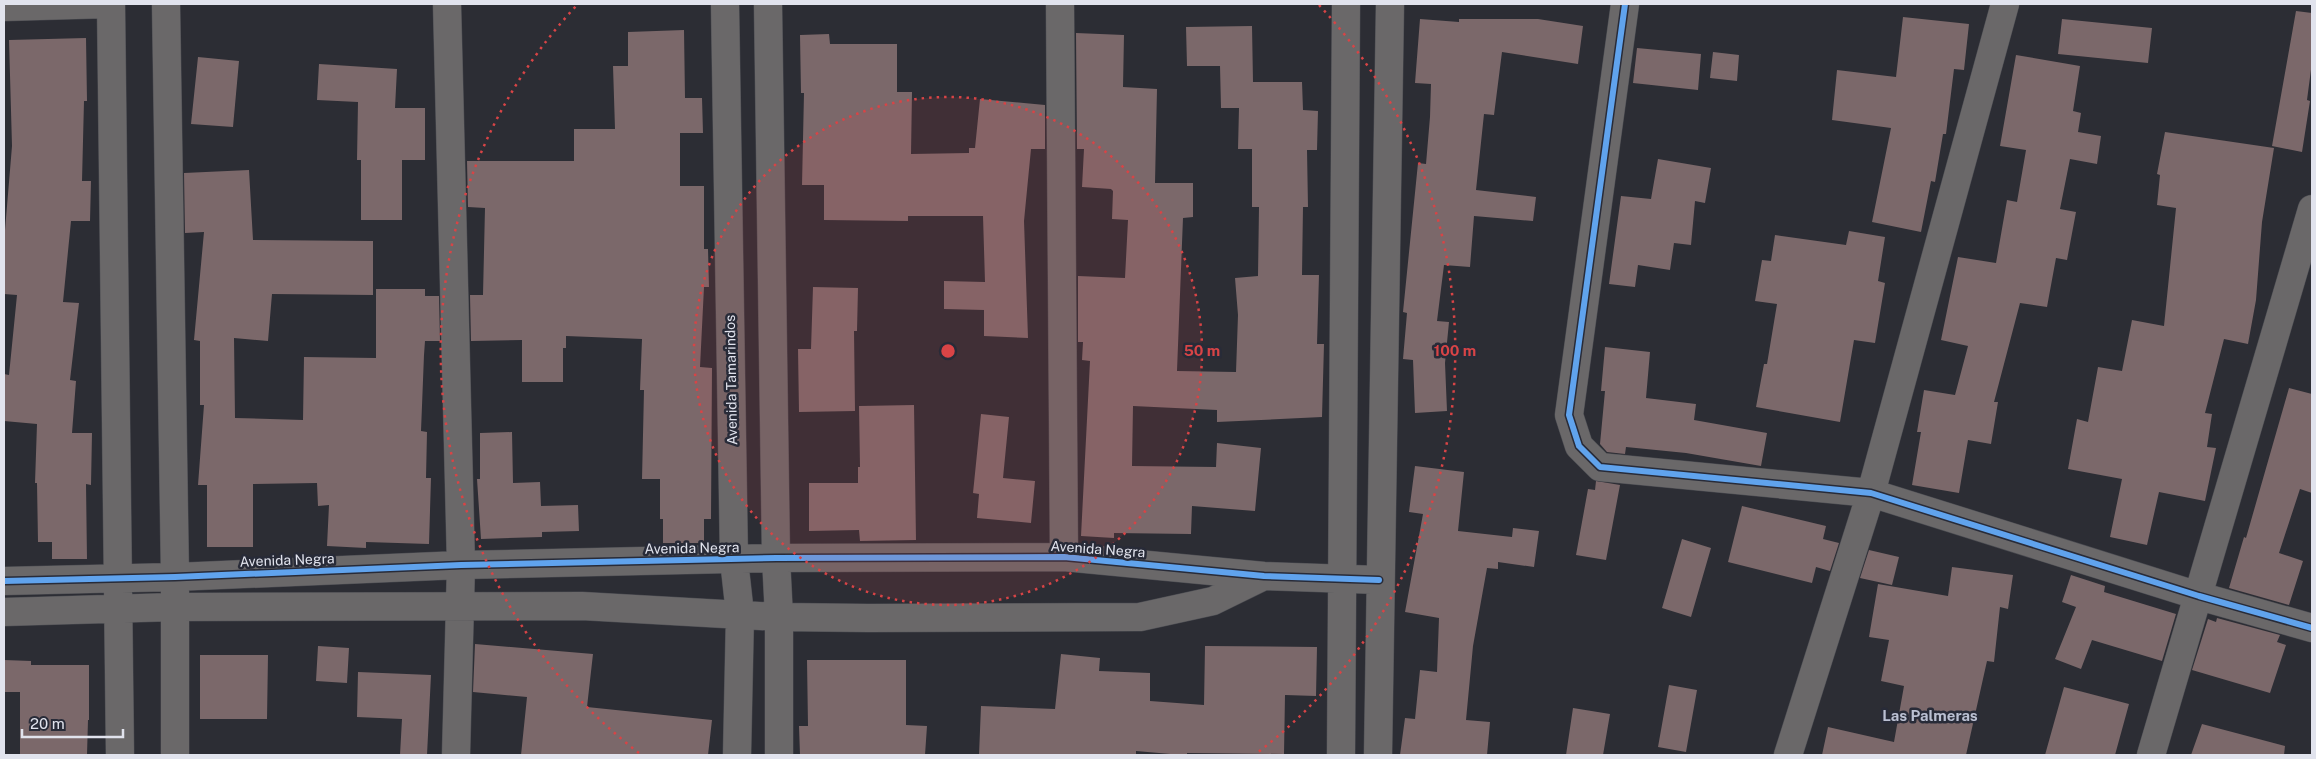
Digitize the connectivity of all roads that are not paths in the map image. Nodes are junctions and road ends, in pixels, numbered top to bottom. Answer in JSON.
{"nodes":[{"id":1,"x":111,"y":4,"type":"edge"},
{"id":2,"x":166,"y":4,"type":"edge"},
{"id":3,"x":447,"y":4,"type":"edge"},
{"id":4,"x":725,"y":4,"type":"edge"},
{"id":5,"x":768,"y":4,"type":"edge"},
{"id":6,"x":1060,"y":4,"type":"edge"},
{"id":7,"x":1346,"y":4,"type":"edge"},
{"id":8,"x":1390,"y":4,"type":"edge"},
{"id":9,"x":1625,"y":4,"type":"edge"},
{"id":10,"x":2004,"y":4,"type":"edge"},
{"id":11,"x":4,"y":7,"type":"edge"},
{"id":12,"x":2312,"y":209,"type":"edge"},
{"id":13,"x":1871,"y":493,"type":"junction"},
{"id":14,"x":1064,"y":557,"type":"junction"},
{"id":15,"x":776,"y":558,"type":"junction"},
{"id":16,"x":734,"y":560,"type":"junction"},
{"id":17,"x":461,"y":565,"type":"junction"},
{"id":18,"x":1264,"y":576,"type":"junction"},
{"id":19,"x":175,"y":577,"type":"junction"},
{"id":20,"x":116,"y":578,"type":"junction"},
{"id":21,"x":1342,"y":579,"type":"junction"},
{"id":22,"x":1379,"y":580,"type":"junction"},
{"id":23,"x":4,"y":581,"type":"edge"},
{"id":24,"x":2199,"y":596,"type":"junction"},
{"id":25,"x":459,"y":605,"type":"junction"},
{"id":26,"x":175,"y":607,"type":"junction"},
{"id":27,"x":117,"y":609,"type":"junction"},
{"id":28,"x":4,"y":612,"type":"edge"},
{"id":29,"x":740,"y":614,"type":"junction"},
{"id":30,"x":779,"y":617,"type":"junction"},
{"id":31,"x":2312,"y":628,"type":"edge"},
{"id":32,"x":120,"y":755,"type":"edge"},
{"id":33,"x":175,"y":755,"type":"edge"},
{"id":34,"x":456,"y":755,"type":"edge"},
{"id":35,"x":737,"y":755,"type":"edge"},
{"id":36,"x":779,"y":755,"type":"edge"},
{"id":37,"x":1341,"y":755,"type":"edge"},
{"id":38,"x":1378,"y":755,"type":"edge"},
{"id":39,"x":1788,"y":755,"type":"edge"},
{"id":40,"x":2151,"y":755,"type":"edge"}],
"edges":[{"from":1,"to":11,"type":"street"},
{"from":1,"to":20,"type":"street"},
{"from":2,"to":19,"type":"street"},
{"from":3,"to":17,"type":"street"},
{"from":4,"to":16,"type":"street","name":"Avenida Tamarindos"},
{"from":5,"to":15,"type":"street"},
{"from":6,"to":14,"type":"street"},
{"from":7,"to":21,"type":"street"},
{"from":8,"to":22,"type":"street"},
{"from":9,"to":13,"type":"street"},
{"from":10,"to":13,"type":"street"},
{"from":12,"to":24,"type":"street"},
{"from":13,"to":24,"type":"street"},
{"from":13,"to":39,"type":"street"},
{"from":14,"to":15,"type":"street","name":"Avenida Negra"},
{"from":14,"to":18,"type":"street","name":"Avenida Negra"},
{"from":15,"to":16,"type":"street","name":"Avenida Negra"},
{"from":15,"to":30,"type":"street"},
{"from":16,"to":17,"type":"street","name":"Avenida Negra"},
{"from":16,"to":29,"type":"street","name":"Avenida Tamarindos"},
{"from":17,"to":19,"type":"street","name":"Avenida Negra"},
{"from":17,"to":25,"type":"street"},
{"from":18,"to":21,"type":"street","name":"Avenida Negra"},
{"from":18,"to":30,"type":"street","name":"Avenida Negra"},
{"from":19,"to":20,"type":"street","name":"Avenida Negra"},
{"from":19,"to":26,"type":"street"},
{"from":20,"to":23,"type":"street","name":"Avenida Negra"},
{"from":20,"to":27,"type":"street"},
{"from":21,"to":22,"type":"street","name":"Avenida Negra"},
{"from":21,"to":37,"type":"street"},
{"from":22,"to":38,"type":"street"},
{"from":24,"to":31,"type":"street"},
{"from":24,"to":40,"type":"street"},
{"from":25,"to":26,"type":"street","name":"Avenida Negra"},
{"from":25,"to":29,"type":"street","name":"Avenida Negra"},
{"from":25,"to":34,"type":"street"},
{"from":26,"to":27,"type":"street","name":"Avenida Negra"},
{"from":26,"to":33,"type":"street"},
{"from":27,"to":28,"type":"street","name":"Avenida Negra"},
{"from":27,"to":32,"type":"street"},
{"from":29,"to":30,"type":"street","name":"Avenida Negra"},
{"from":29,"to":35,"type":"street","name":"Avenida Tamarindos"},
{"from":30,"to":36,"type":"street"}]}
